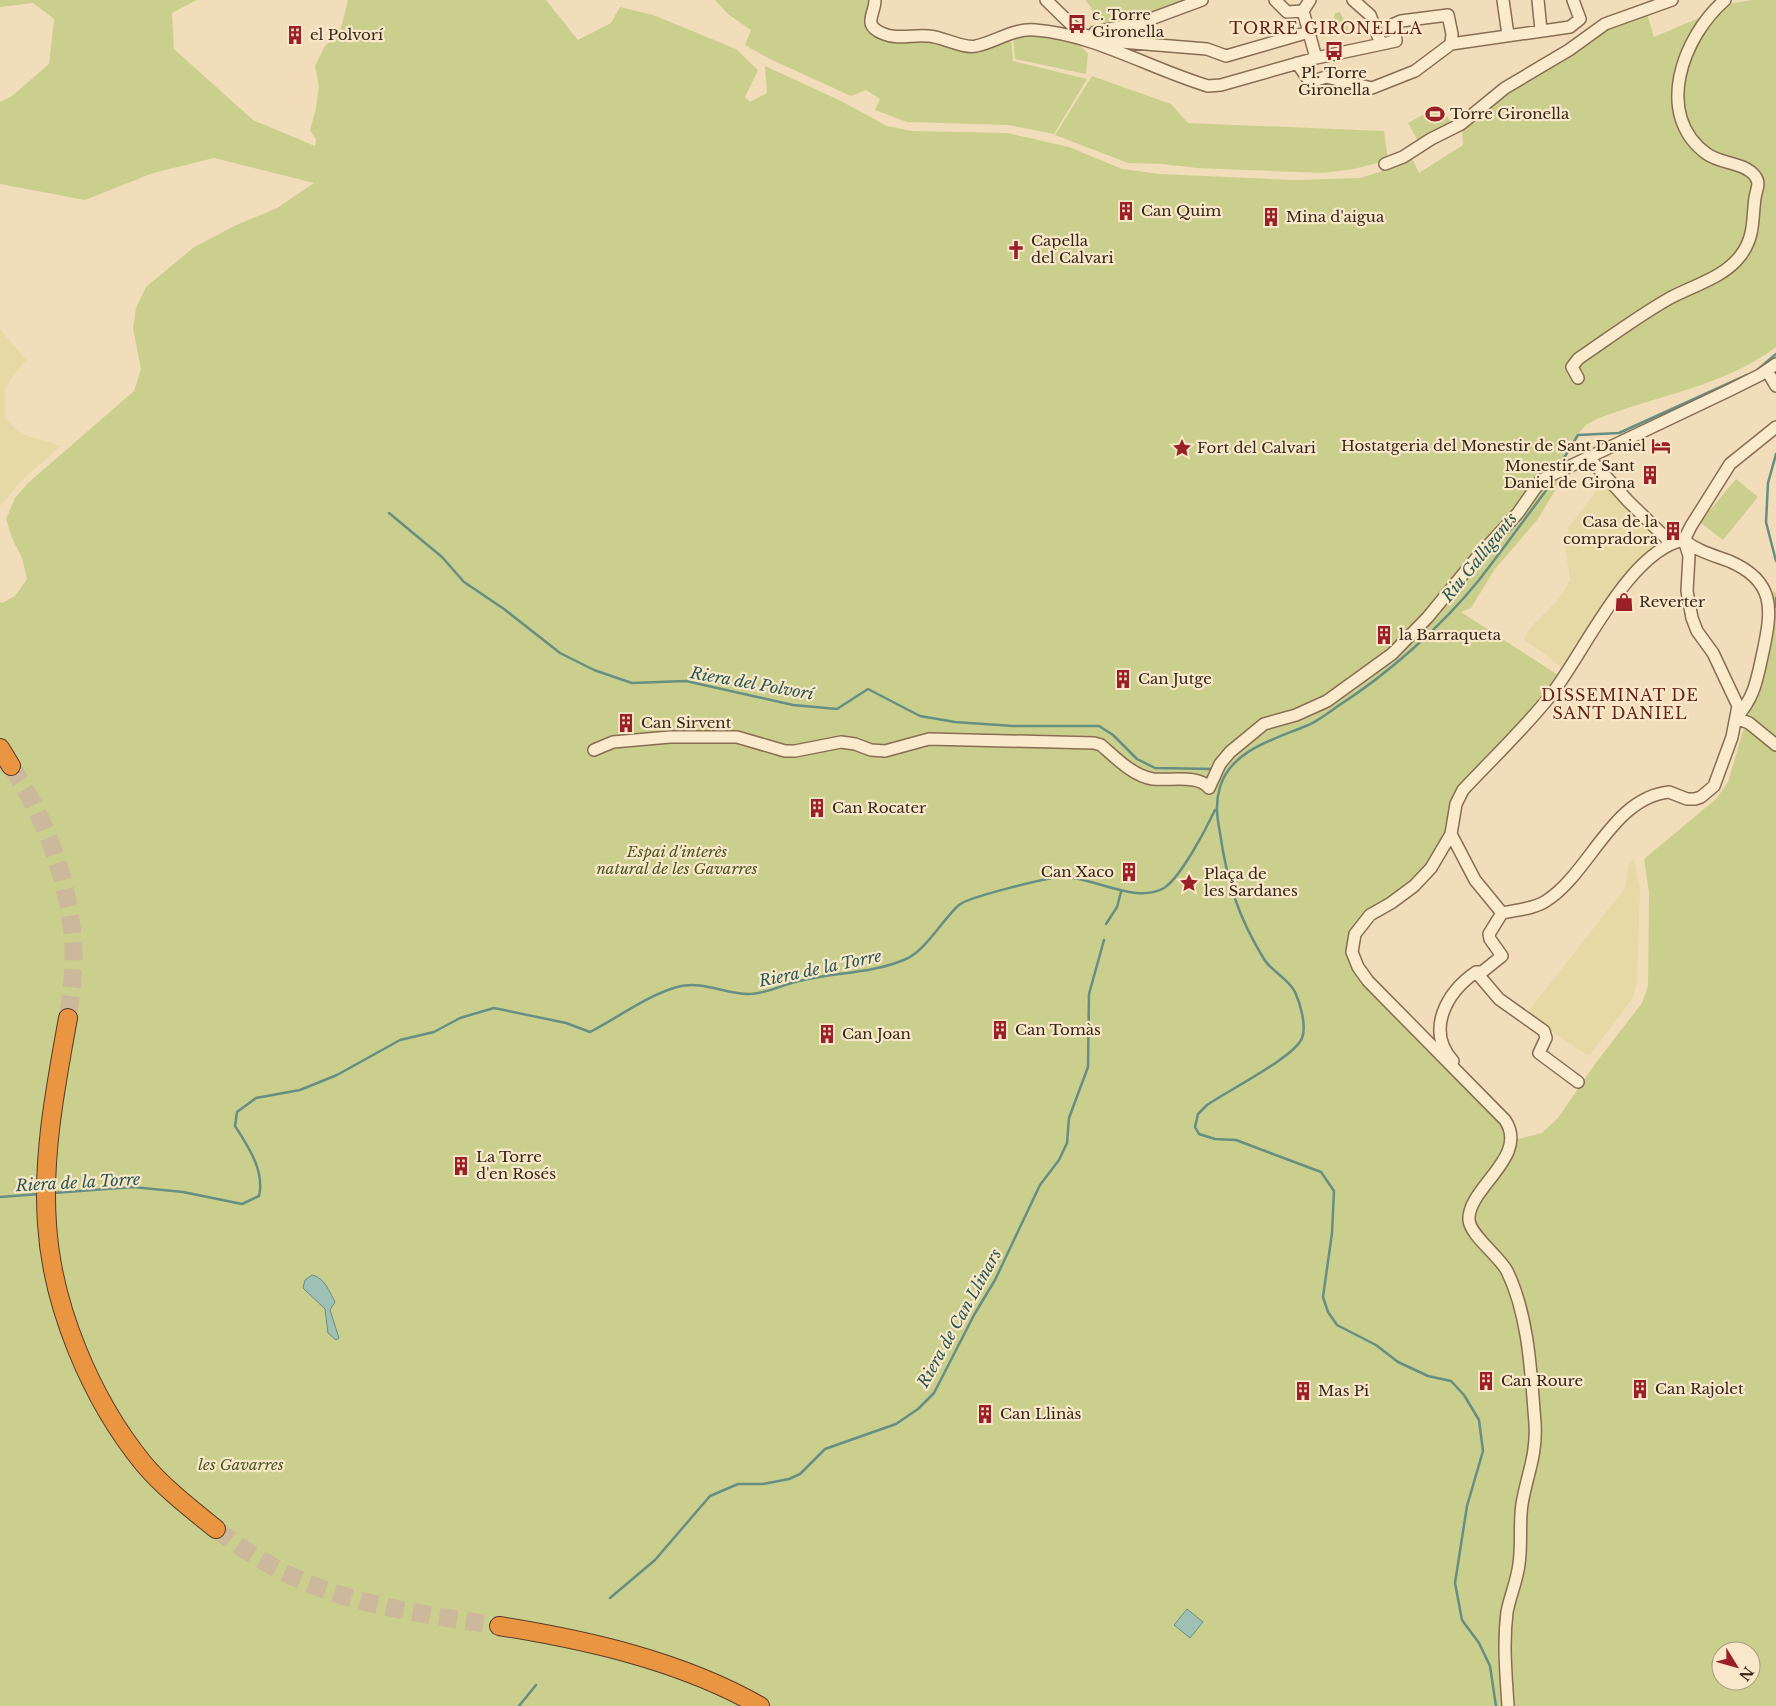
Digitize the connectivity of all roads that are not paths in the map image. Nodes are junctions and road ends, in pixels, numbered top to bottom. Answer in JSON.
{"nodes":[{"id":1,"x":875,"y":0,"type":"edge"},
{"id":2,"x":1046,"y":0,"type":"edge"},
{"id":3,"x":1202,"y":0,"type":"edge"},
{"id":4,"x":1275,"y":0,"type":"edge"},
{"id":5,"x":1310,"y":0,"type":"edge"},
{"id":6,"x":1352,"y":0,"type":"edge"},
{"id":7,"x":1503,"y":0,"type":"edge"},
{"id":8,"x":1538,"y":0,"type":"edge"},
{"id":9,"x":1573,"y":0,"type":"edge"},
{"id":10,"x":1672,"y":0,"type":"edge"},
{"id":11,"x":1725,"y":0,"type":"edge"},
{"id":12,"x":1303,"y":11,"type":"junction"},
{"id":13,"x":1570,"y":27,"type":"junction"},
{"id":14,"x":1541,"y":30,"type":"junction"},
{"id":15,"x":1309,"y":32,"type":"junction"},
{"id":16,"x":1508,"y":35,"type":"junction"},
{"id":17,"x":1081,"y":37,"type":"junction"},
{"id":18,"x":1578,"y":43,"type":"junction"},
{"id":19,"x":1380,"y":44,"type":"junction"},
{"id":20,"x":1451,"y":44,"type":"junction"},
{"id":21,"x":1316,"y":58,"type":"junction"},
{"id":22,"x":1298,"y":63,"type":"junction"},
{"id":23,"x":1386,"y":164,"type":"dead end"},
{"id":24,"x":1771,"y":367,"type":"edge"},
{"id":25,"x":1578,"y":378,"type":"dead end"},
{"id":26,"x":1776,"y":386,"type":"edge"},
{"id":27,"x":1776,"y":427,"type":"edge"},
{"id":28,"x":1581,"y":462,"type":"junction"},
{"id":29,"x":1684,"y":540,"type":"junction"},
{"id":30,"x":1671,"y":542,"type":"junction"},
{"id":31,"x":1736,"y":718,"type":"junction"},
{"id":32,"x":1776,"y":744,"type":"edge"},
{"id":33,"x":0,"y":748,"type":"edge"},
{"id":34,"x":594,"y":750,"type":"dead end"},
{"id":35,"x":11,"y":766,"type":"tunnel mouth"},
{"id":36,"x":1451,"y":834,"type":"junction"},
{"id":37,"x":1502,"y":913,"type":"junction"},
{"id":38,"x":1476,"y":972,"type":"junction"},
{"id":39,"x":68,"y":1018,"type":"tunnel mouth"},
{"id":40,"x":1578,"y":1082,"type":"dead end"},
{"id":41,"x":1471,"y":1087,"type":"junction"},
{"id":42,"x":216,"y":1529,"type":"tunnel mouth"},
{"id":43,"x":499,"y":1626,"type":"tunnel mouth"},
{"id":44,"x":760,"y":1706,"type":"edge"},
{"id":45,"x":1508,"y":1706,"type":"edge"}],
"edges":[{"from":1,"to":17,"type":"street"},
{"from":2,"to":17,"type":"street"},
{"from":3,"to":17,"type":"street"},
{"from":4,"to":12,"type":"street"},
{"from":5,"to":12,"type":"street"},
{"from":6,"to":19,"type":"street"},
{"from":7,"to":16,"type":"street"},
{"from":8,"to":14,"type":"street"},
{"from":9,"to":13,"type":"street"},
{"from":10,"to":18,"type":"street"},
{"from":11,"to":25,"type":"street"},
{"from":12,"to":15,"type":"street"},
{"from":13,"to":14,"type":"street"},
{"from":13,"to":18,"type":"street"},
{"from":14,"to":16,"type":"street"},
{"from":15,"to":17,"type":"street"},
{"from":15,"to":21,"type":"street"},
{"from":16,"to":20,"type":"street"},
{"from":17,"to":22,"type":"street"},
{"from":18,"to":23,"type":"street"},
{"from":19,"to":20,"type":"street"},
{"from":19,"to":21,"type":"street"},
{"from":20,"to":22,"type":"street"},
{"from":21,"to":22,"type":"street"},
{"from":24,"to":26,"type":"street"},
{"from":24,"to":28,"type":"street"},
{"from":27,"to":29,"type":"street"},
{"from":28,"to":30,"type":"street"},
{"from":28,"to":34,"type":"street"},
{"from":29,"to":30,"type":"street"},
{"from":29,"to":31,"type":"street"},
{"from":29,"to":31,"type":"street"},
{"from":30,"to":36,"type":"street"},
{"from":31,"to":32,"type":"street"},
{"from":31,"to":37,"type":"street"},
{"from":33,"to":35,"type":"highway"},
{"from":36,"to":37,"type":"street"},
{"from":36,"to":41,"type":"street"},
{"from":37,"to":38,"type":"street"},
{"from":38,"to":40,"type":"street"},
{"from":38,"to":41,"type":"street"},
{"from":39,"to":42,"type":"highway"},
{"from":41,"to":45,"type":"street"},
{"from":43,"to":44,"type":"highway"}]}
